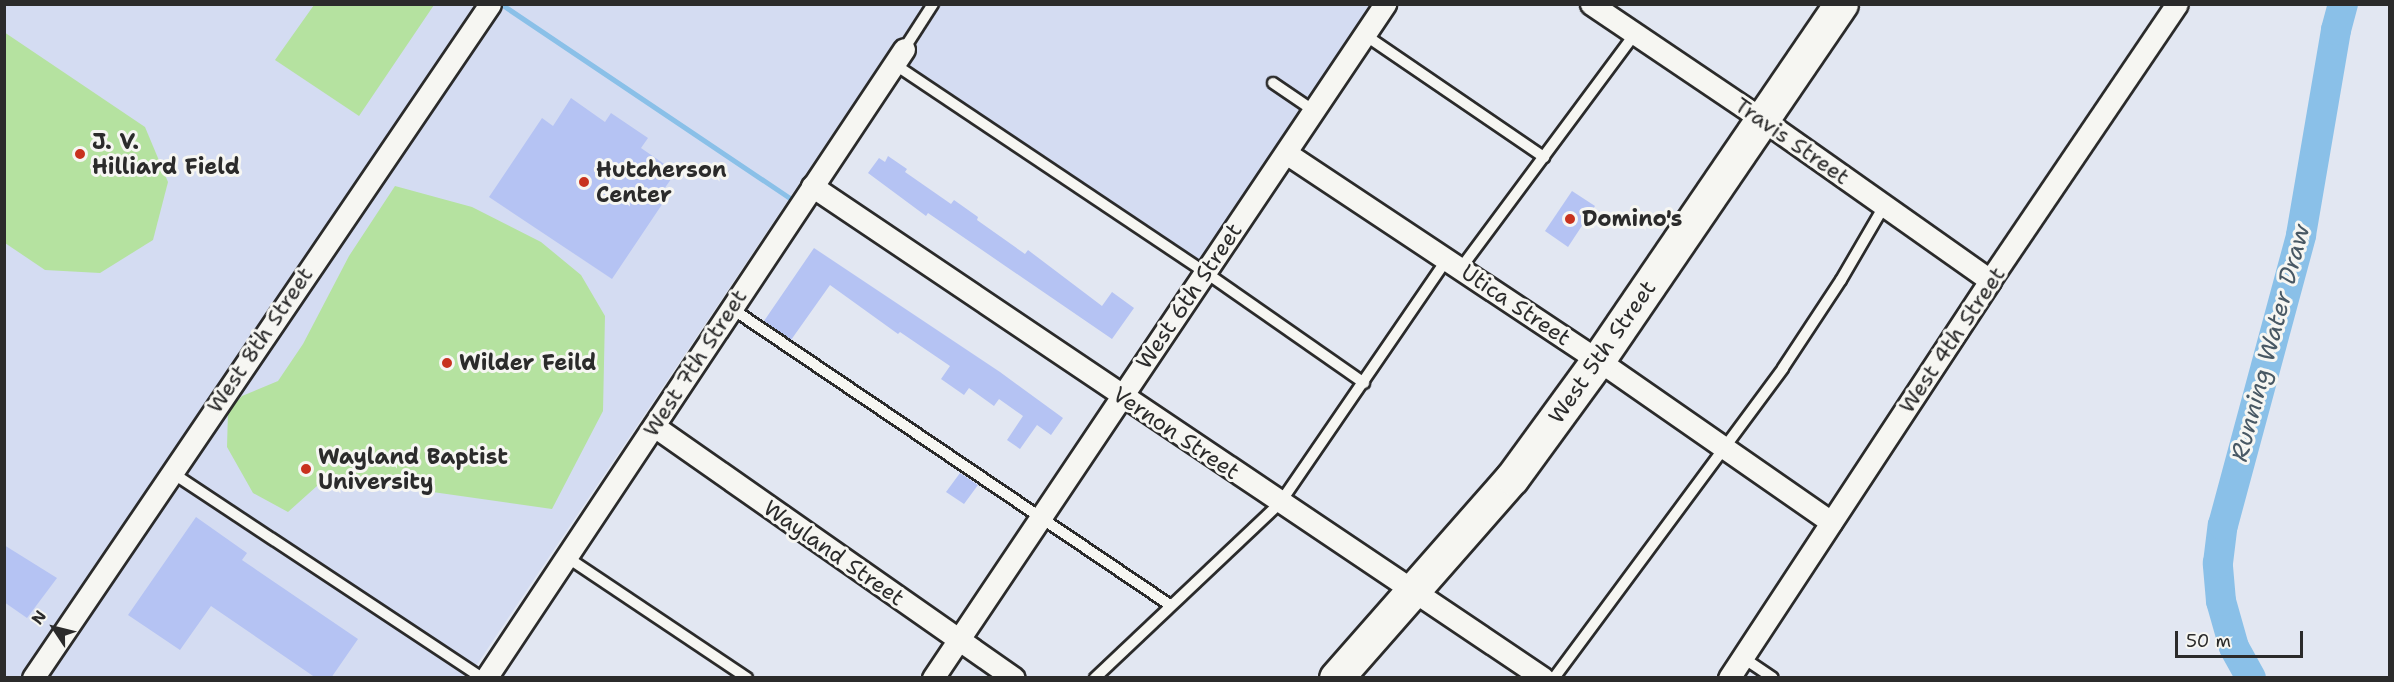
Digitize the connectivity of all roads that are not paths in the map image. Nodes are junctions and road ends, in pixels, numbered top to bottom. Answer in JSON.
{"nodes":[{"id":1,"x":490,"y":4,"type":"edge"},
{"id":2,"x":933,"y":4,"type":"edge"},
{"id":3,"x":1385,"y":4,"type":"edge"},
{"id":4,"x":1840,"y":4,"type":"edge"},
{"id":5,"x":2177,"y":4,"type":"edge"},
{"id":6,"x":1596,"y":6,"type":"edge"},
{"id":7,"x":1635,"y":34,"type":"junction"},
{"id":8,"x":1365,"y":35,"type":"junction"},
{"id":9,"x":899,"y":57,"type":"junction"},
{"id":10,"x":1274,"y":83,"type":"dead end"},
{"id":11,"x":1314,"y":111,"type":"junction"},
{"id":12,"x":1763,"y":120,"type":"junction"},
{"id":13,"x":1286,"y":153,"type":"junction"},
{"id":14,"x":1544,"y":157,"type":"junction"},
{"id":15,"x":812,"y":186,"type":"junction"},
{"id":16,"x":1884,"y":206,"type":"junction"},
{"id":17,"x":1454,"y":264,"type":"junction"},
{"id":18,"x":1205,"y":272,"type":"junction"},
{"id":19,"x":1990,"y":280,"type":"junction"},
{"id":20,"x":731,"y":308,"type":"junction"},
{"id":21,"x":1598,"y":360,"type":"junction"},
{"id":22,"x":1364,"y":383,"type":"junction"},
{"id":23,"x":1122,"y":397,"type":"junction"},
{"id":24,"x":654,"y":426,"type":"junction"},
{"id":25,"x":1725,"y":449,"type":"junction"},
{"id":26,"x":171,"y":472,"type":"junction"},
{"id":27,"x":1280,"y":503,"type":"junction"},
{"id":28,"x":1040,"y":518,"type":"junction"},
{"id":29,"x":1832,"y":522,"type":"junction"},
{"id":30,"x":565,"y":556,"type":"junction"},
{"id":31,"x":1413,"y":592,"type":"junction"},
{"id":32,"x":1170,"y":605,"type":"junction"},
{"id":33,"x":958,"y":641,"type":"junction"},
{"id":34,"x":1743,"y":657,"type":"junction"},
{"id":35,"x":1336,"y":677,"type":"edge"},
{"id":36,"x":33,"y":678,"type":"edge"},
{"id":37,"x":484,"y":678,"type":"edge"},
{"id":38,"x":747,"y":678,"type":"edge"},
{"id":39,"x":933,"y":678,"type":"edge"},
{"id":40,"x":1014,"y":678,"type":"edge"},
{"id":41,"x":1095,"y":678,"type":"edge"},
{"id":42,"x":1543,"y":678,"type":"edge"},
{"id":43,"x":1554,"y":678,"type":"edge"},
{"id":44,"x":1729,"y":678,"type":"edge"},
{"id":45,"x":1773,"y":678,"type":"edge"}],
"edges":[{"from":1,"to":26,"type":"street","name":"West 8th Street"},
{"from":2,"to":9,"type":"lane"},
{"from":3,"to":8,"type":"street","name":"West 6th Street"},
{"from":4,"to":12,"type":"main road","name":"West 5th Street"},
{"from":5,"to":19,"type":"street","name":"West 4th Street"},
{"from":6,"to":7,"type":"street","name":"Travis Street"},
{"from":7,"to":12,"type":"street","name":"Travis Street"},
{"from":7,"to":14,"type":"lane"},
{"from":8,"to":11,"type":"street","name":"West 6th Street"},
{"from":8,"to":14,"type":"lane"},
{"from":9,"to":15,"type":"street","name":"West 7th Street"},
{"from":9,"to":18,"type":"lane"},
{"from":10,"to":11,"type":"lane"},
{"from":11,"to":13,"type":"street","name":"West 6th Street"},
{"from":12,"to":16,"type":"street","name":"Travis Street"},
{"from":12,"to":21,"type":"main road","name":"West 5th Street"},
{"from":13,"to":17,"type":"street","name":"Utica Street"},
{"from":13,"to":18,"type":"street","name":"West 6th Street"},
{"from":14,"to":17,"type":"lane"},
{"from":15,"to":20,"type":"street","name":"West 7th Street"},
{"from":15,"to":23,"type":"street","name":"Vernon Street"},
{"from":16,"to":19,"type":"street","name":"Travis Street"},
{"from":16,"to":25,"type":"lane"},
{"from":17,"to":21,"type":"street","name":"Utica Street"},
{"from":17,"to":22,"type":"lane"},
{"from":18,"to":22,"type":"lane"},
{"from":18,"to":23,"type":"street","name":"West 6th Street"},
{"from":19,"to":29,"type":"street","name":"West 4th Street"},
{"from":20,"to":24,"type":"street","name":"West 7th Street"},
{"from":20,"to":28,"type":"lane"},
{"from":21,"to":25,"type":"street","name":"Utica Street"},
{"from":21,"to":31,"type":"main road","name":"West 5th Street"},
{"from":22,"to":27,"type":"lane"},
{"from":23,"to":27,"type":"street","name":"Vernon Street"},
{"from":23,"to":28,"type":"street","name":"West 6th Street"},
{"from":24,"to":30,"type":"street","name":"West 7th Street"},
{"from":24,"to":33,"type":"street","name":"Wayland Street"},
{"from":25,"to":29,"type":"street","name":"Utica Street"},
{"from":25,"to":43,"type":"lane"},
{"from":26,"to":36,"type":"street","name":"West 8th Street"},
{"from":26,"to":37,"type":"lane"},
{"from":27,"to":31,"type":"street","name":"Vernon Street"},
{"from":27,"to":32,"type":"lane"},
{"from":28,"to":32,"type":"lane"},
{"from":28,"to":33,"type":"street","name":"West 6th Street"},
{"from":29,"to":34,"type":"street","name":"West 4th Street"},
{"from":30,"to":37,"type":"street","name":"West 7th Street"},
{"from":30,"to":38,"type":"lane"},
{"from":31,"to":35,"type":"main road","name":"West 5th Street"},
{"from":31,"to":42,"type":"street","name":"Vernon Street"},
{"from":32,"to":41,"type":"lane"},
{"from":33,"to":39,"type":"street","name":"West 6th Street"},
{"from":33,"to":40,"type":"street","name":"Wayland Street"},
{"from":34,"to":44,"type":"street","name":"West 4th Street"},
{"from":34,"to":45,"type":"lane"}]}
